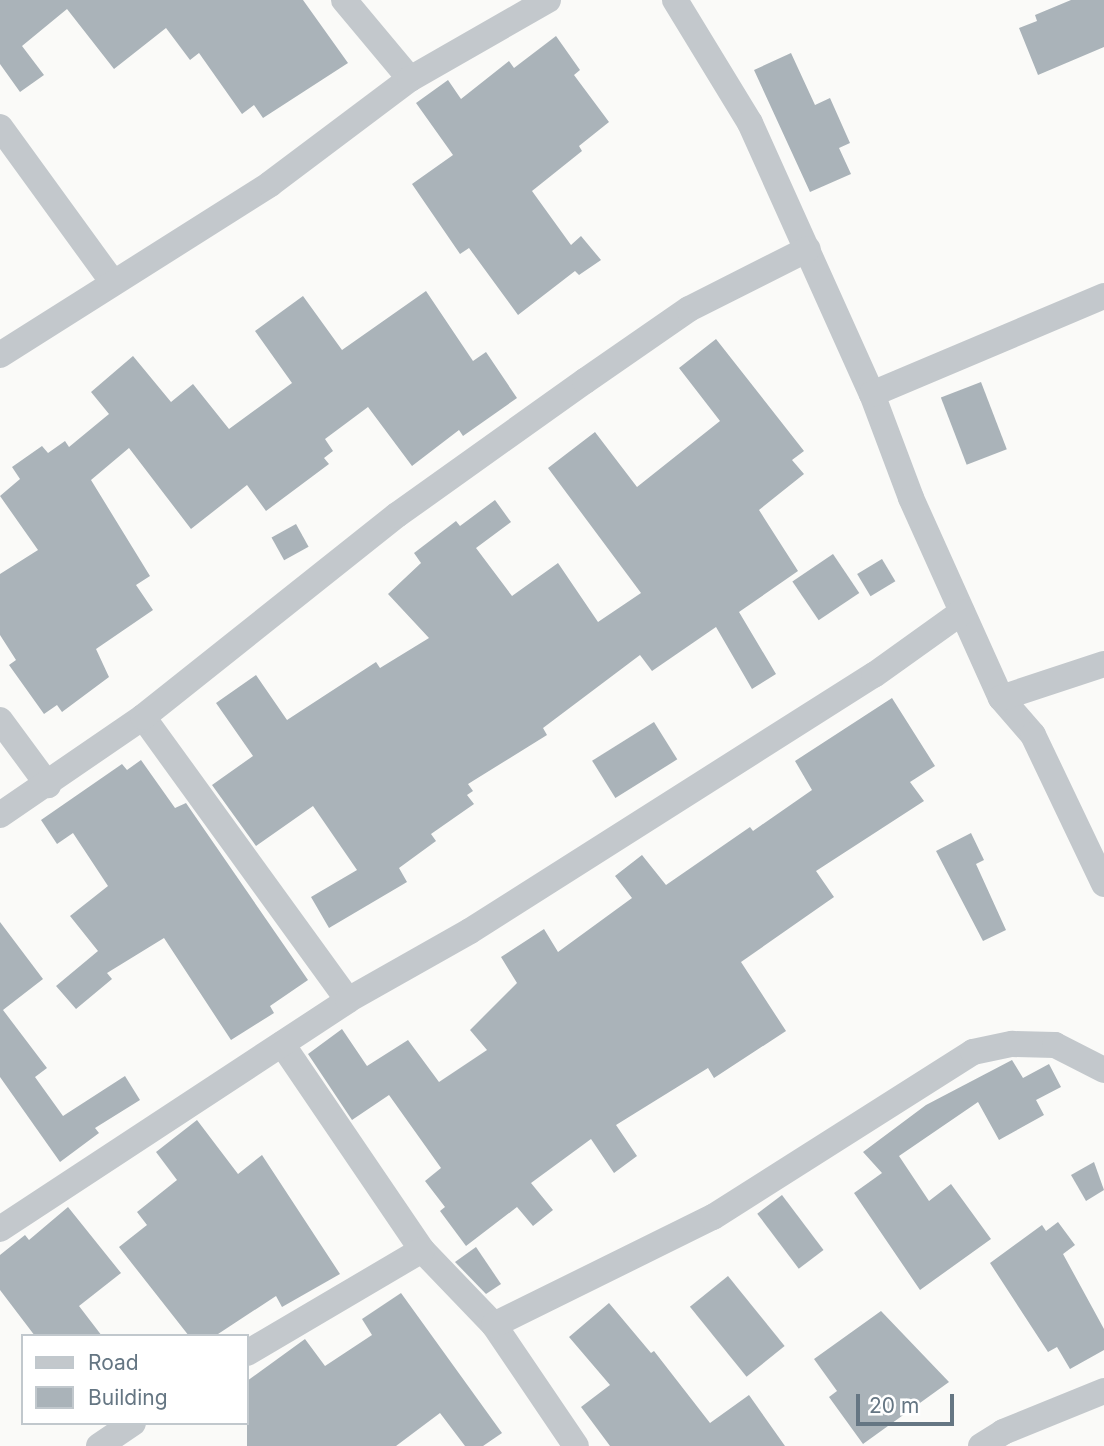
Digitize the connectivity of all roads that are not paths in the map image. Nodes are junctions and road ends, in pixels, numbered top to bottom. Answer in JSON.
{"nodes":[{"id":1,"x":344,"y":0,"type":"edge"},
{"id":2,"x":548,"y":0,"type":"edge"},
{"id":3,"x":675,"y":0,"type":"edge"},
{"id":4,"x":410,"y":79,"type":"junction"},
{"id":5,"x":0,"y":127,"type":"edge"},
{"id":6,"x":808,"y":249,"type":"junction"},
{"id":7,"x":112,"y":281,"type":"junction"},
{"id":8,"x":1104,"y":296,"type":"edge"},
{"id":9,"x":0,"y":355,"type":"edge"},
{"id":10,"x":872,"y":394,"type":"junction"},
{"id":11,"x":962,"y":612,"type":"junction"},
{"id":12,"x":1104,"y":664,"type":"edge"},
{"id":13,"x":1001,"y":698,"type":"junction"},
{"id":14,"x":143,"y":717,"type":"junction"},
{"id":15,"x":0,"y":720,"type":"edge"},
{"id":16,"x":48,"y":785,"type":"junction"},
{"id":17,"x":0,"y":815,"type":"edge"},
{"id":18,"x":1104,"y":884,"type":"edge"},
{"id":19,"x":348,"y":1000,"type":"junction"},
{"id":20,"x":282,"y":1044,"type":"junction"},
{"id":21,"x":1104,"y":1070,"type":"edge"},
{"id":22,"x":0,"y":1229,"type":"edge"},
{"id":23,"x":422,"y":1250,"type":"junction"},
{"id":24,"x":494,"y":1325,"type":"junction"},
{"id":25,"x":248,"y":1352,"type":"edge"},
{"id":26,"x":1104,"y":1391,"type":"edge"},
{"id":27,"x":130,"y":1425,"type":"edge"},
{"id":28,"x":99,"y":1446,"type":"edge"},
{"id":29,"x":576,"y":1446,"type":"edge"},
{"id":30,"x":982,"y":1446,"type":"edge"}],
"edges":[{"from":1,"to":4,"type":"street"},
{"from":2,"to":4,"type":"street"},
{"from":3,"to":6,"type":"street"},
{"from":4,"to":7,"type":"street"},
{"from":5,"to":7,"type":"street"},
{"from":6,"to":10,"type":"street"},
{"from":6,"to":14,"type":"street"},
{"from":7,"to":9,"type":"street"},
{"from":8,"to":10,"type":"street"},
{"from":10,"to":11,"type":"street"},
{"from":11,"to":13,"type":"street"},
{"from":11,"to":19,"type":"street"},
{"from":12,"to":13,"type":"street"},
{"from":13,"to":18,"type":"street"},
{"from":14,"to":16,"type":"street"},
{"from":14,"to":19,"type":"street"},
{"from":15,"to":16,"type":"street"},
{"from":16,"to":17,"type":"street"},
{"from":19,"to":20,"type":"street"},
{"from":20,"to":22,"type":"street"},
{"from":20,"to":23,"type":"street"},
{"from":21,"to":24,"type":"street"},
{"from":23,"to":24,"type":"street"},
{"from":23,"to":25,"type":"street"},
{"from":24,"to":29,"type":"street"},
{"from":26,"to":30,"type":"street"},
{"from":27,"to":28,"type":"street"}]}
